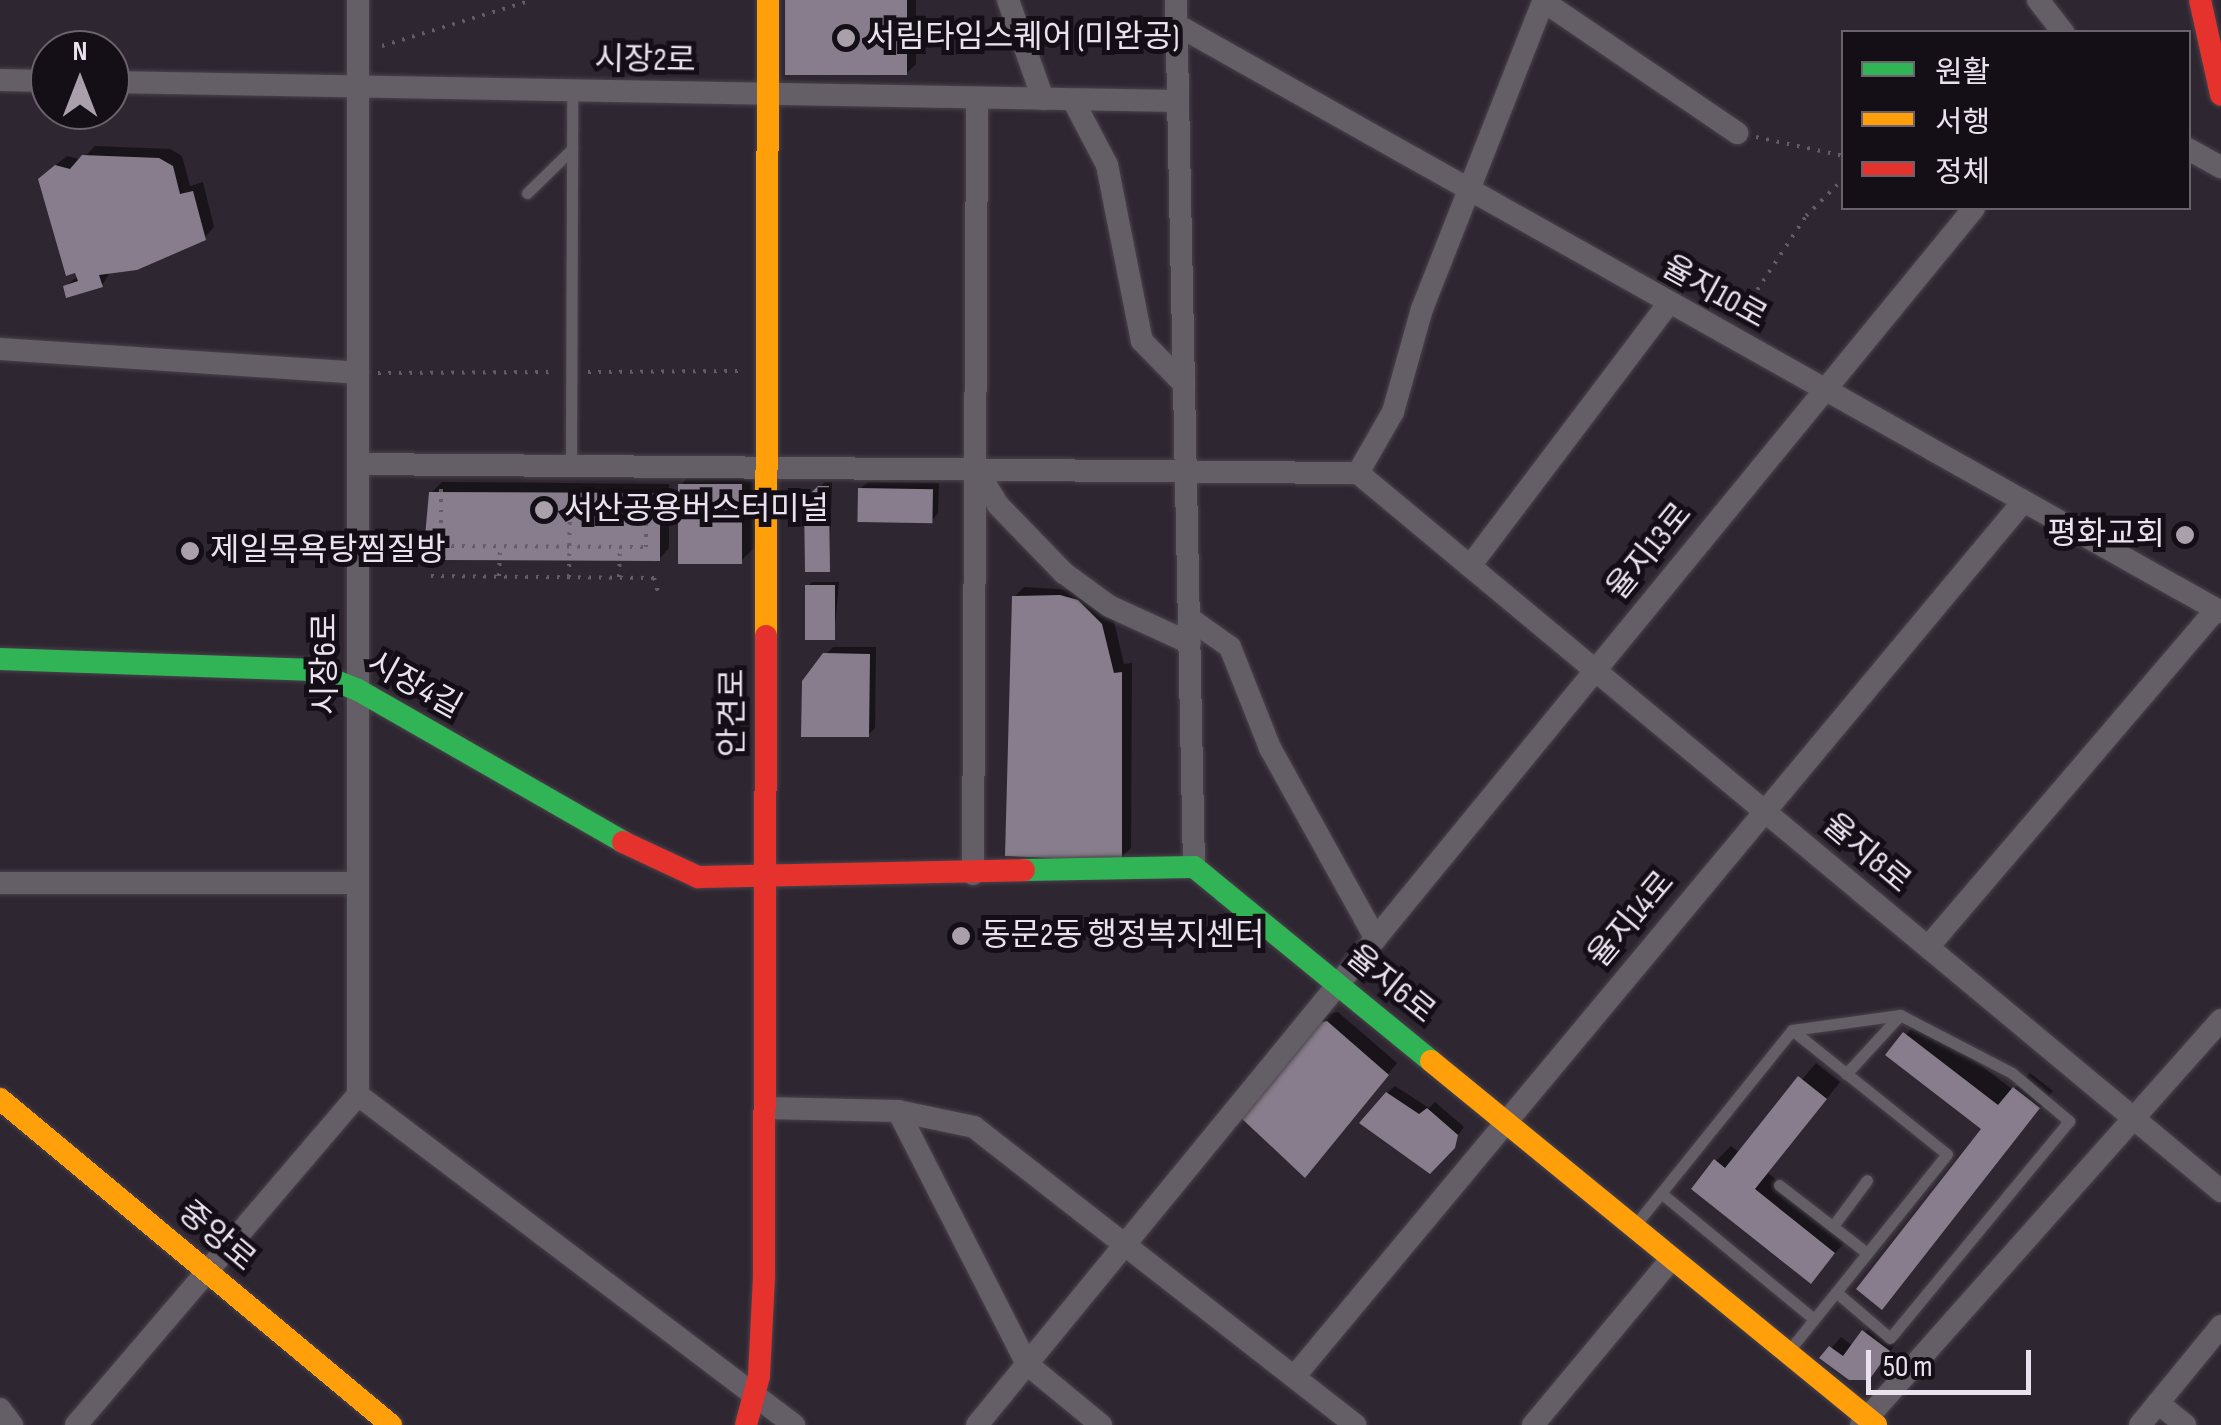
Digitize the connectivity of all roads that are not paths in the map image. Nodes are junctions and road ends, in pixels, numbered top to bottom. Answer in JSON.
{"nodes":[{"id":1,"x":358,"y":0,"type":"edge"},
{"id":2,"x":768,"y":0,"type":"edge"},
{"id":3,"x":1008,"y":0,"type":"edge"},
{"id":4,"x":1176,"y":0,"type":"edge"},
{"id":5,"x":2038,"y":0,"type":"edge"},
{"id":6,"x":2200,"y":0,"type":"edge"},
{"id":7,"x":1543,"y":1,"type":"edge"},
{"id":8,"x":1177,"y":25,"type":"junction"},
{"id":9,"x":2061,"y":30,"type":"edge"},
{"id":10,"x":0,"y":80,"type":"edge"},
{"id":11,"x":30,"y":80,"type":"edge"},
{"id":12,"x":130,"y":82,"type":"edge"},
{"id":13,"x":358,"y":87,"type":"junction"},
{"id":14,"x":572,"y":92,"type":"junction"},
{"id":15,"x":2221,"y":94,"type":"edge"},
{"id":16,"x":768,"y":96,"type":"junction"},
{"id":17,"x":977,"y":98,"type":"junction"},
{"id":18,"x":1043,"y":99,"type":"junction"},
{"id":19,"x":1073,"y":100,"type":"junction"},
{"id":20,"x":1178,"y":101,"type":"junction"},
{"id":21,"x":1737,"y":134,"type":"road end"},
{"id":22,"x":572,"y":150,"type":"junction"},
{"id":23,"x":2191,"y":151,"type":"edge"},
{"id":24,"x":2221,"y":166,"type":"edge"},
{"id":25,"x":1472,"y":193,"type":"junction"},
{"id":26,"x":527,"y":194,"type":"dead end"},
{"id":27,"x":1972,"y":210,"type":"edge"},
{"id":28,"x":1668,"y":304,"type":"junction"},
{"id":29,"x":0,"y":349,"type":"edge"},
{"id":30,"x":358,"y":373,"type":"junction"},
{"id":31,"x":1184,"y":384,"type":"junction"},
{"id":32,"x":1824,"y":392,"type":"junction"},
{"id":33,"x":358,"y":464,"type":"junction"},
{"id":34,"x":570,"y":464,"type":"junction"},
{"id":35,"x":767,"y":464,"type":"junction"},
{"id":36,"x":974,"y":467,"type":"junction"},
{"id":37,"x":1186,"y":470,"type":"junction"},
{"id":38,"x":1358,"y":472,"type":"junction"},
{"id":39,"x":2021,"y":504,"type":"junction"},
{"id":40,"x":1470,"y":566,"type":"junction"},
{"id":41,"x":2218,"y":609,"type":"edge"},
{"id":42,"x":1189,"y":618,"type":"junction"},
{"id":43,"x":1190,"y":643,"type":"junction"},
{"id":44,"x":0,"y":659,"type":"edge"},
{"id":45,"x":1596,"y":670,"type":"junction"},
{"id":46,"x":358,"y":690,"type":"junction"},
{"id":47,"x":1765,"y":812,"type":"junction"},
{"id":48,"x":1194,"y":867,"type":"junction"},
{"id":49,"x":973,"y":874,"type":"junction"},
{"id":50,"x":766,"y":880,"type":"junction"},
{"id":51,"x":0,"y":883,"type":"edge"},
{"id":52,"x":358,"y":883,"type":"junction"},
{"id":53,"x":1376,"y":938,"type":"junction"},
{"id":54,"x":1928,"y":947,"type":"junction"},
{"id":55,"x":1338,"y":984,"type":"junction"},
{"id":56,"x":1900,"y":1015,"type":"junction"},
{"id":57,"x":2221,"y":1020,"type":"edge"},
{"id":58,"x":1792,"y":1030,"type":"junction"},
{"id":59,"x":1846,"y":1074,"type":"junction"},
{"id":60,"x":358,"y":1095,"type":"junction"},
{"id":61,"x":0,"y":1099,"type":"edge"},
{"id":62,"x":765,"y":1108,"type":"junction"},
{"id":63,"x":898,"y":1111,"type":"junction"},
{"id":64,"x":2134,"y":1118,"type":"junction"},
{"id":65,"x":1506,"y":1122,"type":"junction"},
{"id":66,"x":1867,"y":1180,"type":"dead end"},
{"id":67,"x":1779,"y":1186,"type":"dead end"},
{"id":68,"x":2221,"y":1191,"type":"edge"},
{"id":69,"x":1661,"y":1193,"type":"junction"},
{"id":70,"x":1833,"y":1226,"type":"junction"},
{"id":71,"x":1634,"y":1227,"type":"junction"},
{"id":72,"x":1125,"y":1245,"type":"junction"},
{"id":73,"x":1867,"y":1253,"type":"junction"},
{"id":74,"x":1672,"y":1258,"type":"junction"},
{"id":75,"x":204,"y":1269,"type":"junction"},
{"id":76,"x":1836,"y":1292,"type":"junction"},
{"id":77,"x":1814,"y":1320,"type":"junction"},
{"id":78,"x":2221,"y":1326,"type":"edge"},
{"id":79,"x":1787,"y":1352,"type":"junction"},
{"id":80,"x":1027,"y":1364,"type":"junction"},
{"id":81,"x":1294,"y":1377,"type":"junction"},
{"id":82,"x":755,"y":1396,"type":"junction"},
{"id":83,"x":2158,"y":1403,"type":"junction"},
{"id":84,"x":0,"y":1409,"type":"edge"},
{"id":85,"x":1868,"y":1423,"type":"edge"},
{"id":86,"x":12,"y":1425,"type":"edge"},
{"id":87,"x":76,"y":1425,"type":"edge"},
{"id":88,"x":391,"y":1425,"type":"edge"},
{"id":89,"x":746,"y":1425,"type":"edge"},
{"id":90,"x":794,"y":1425,"type":"edge"},
{"id":91,"x":977,"y":1425,"type":"edge"},
{"id":92,"x":1101,"y":1425,"type":"edge"},
{"id":93,"x":1355,"y":1425,"type":"edge"},
{"id":94,"x":1533,"y":1425,"type":"edge"},
{"id":95,"x":2140,"y":1425,"type":"edge"},
{"id":96,"x":2185,"y":1425,"type":"edge"}],
"edges":[{"from":1,"to":13,"type":"street","name":"시장6로"},
{"from":2,"to":16,"type":"street","name":"안견로"},
{"from":3,"to":18,"type":"street"},
{"from":4,"to":8,"type":"street"},
{"from":5,"to":9,"type":"street"},
{"from":6,"to":15,"type":"street"},
{"from":7,"to":21,"type":"street"},
{"from":7,"to":25,"type":"street"},
{"from":8,"to":20,"type":"street"},
{"from":8,"to":25,"type":"street","name":"율지10로"},
{"from":10,"to":11,"type":"street"},
{"from":12,"to":13,"type":"street","name":"시장2로"},
{"from":13,"to":14,"type":"street","name":"시장2로"},
{"from":13,"to":30,"type":"street","name":"시장6로"},
{"from":14,"to":16,"type":"street","name":"시장2로"},
{"from":14,"to":22,"type":"lane"},
{"from":16,"to":17,"type":"street","name":"시장2로"},
{"from":16,"to":35,"type":"street","name":"안견로"},
{"from":17,"to":18,"type":"street","name":"시장2로"},
{"from":17,"to":36,"type":"street"},
{"from":18,"to":19,"type":"street","name":"시장2로"},
{"from":19,"to":20,"type":"street","name":"시장2로"},
{"from":19,"to":31,"type":"street"},
{"from":20,"to":31,"type":"street"},
{"from":22,"to":26,"type":"lane"},
{"from":22,"to":34,"type":"lane"},
{"from":23,"to":24,"type":"street"},
{"from":25,"to":28,"type":"street","name":"율지10로"},
{"from":25,"to":38,"type":"street"},
{"from":27,"to":32,"type":"street","name":"율지13로"},
{"from":28,"to":32,"type":"street","name":"율지10로"},
{"from":28,"to":40,"type":"street"},
{"from":29,"to":30,"type":"street"},
{"from":30,"to":33,"type":"street","name":"시장6로"},
{"from":31,"to":37,"type":"street"},
{"from":32,"to":39,"type":"street","name":"율지10로"},
{"from":32,"to":45,"type":"street","name":"율지13로"},
{"from":33,"to":34,"type":"street"},
{"from":33,"to":46,"type":"street","name":"시장6로"},
{"from":34,"to":35,"type":"street"},
{"from":35,"to":36,"type":"street"},
{"from":35,"to":50,"type":"street","name":"안견로"},
{"from":36,"to":37,"type":"street"},
{"from":36,"to":43,"type":"street"},
{"from":36,"to":49,"type":"street"},
{"from":37,"to":38,"type":"street"},
{"from":37,"to":42,"type":"street"},
{"from":38,"to":40,"type":"street","name":"율지8로"},
{"from":39,"to":41,"type":"street","name":"율지10로"},
{"from":39,"to":47,"type":"street","name":"율지14로"},
{"from":40,"to":45,"type":"street","name":"율지8로"},
{"from":41,"to":54,"type":"street"},
{"from":42,"to":43,"type":"street"},
{"from":42,"to":53,"type":"street"},
{"from":43,"to":48,"type":"street"},
{"from":44,"to":46,"type":"street","name":"시장4길"},
{"from":45,"to":47,"type":"street","name":"율지8로"},
{"from":45,"to":53,"type":"street","name":"율지13로"},
{"from":46,"to":50,"type":"street","name":"시장4길"},
{"from":46,"to":52,"type":"street","name":"시장6로"},
{"from":47,"to":54,"type":"street","name":"율지8로"},
{"from":47,"to":65,"type":"street","name":"율지14로"},
{"from":48,"to":49,"type":"street"},
{"from":48,"to":55,"type":"street","name":"율지6로"},
{"from":49,"to":50,"type":"street"},
{"from":50,"to":62,"type":"street","name":"안견로"},
{"from":51,"to":52,"type":"street"},
{"from":52,"to":60,"type":"street","name":"시장6로"},
{"from":53,"to":55,"type":"street","name":"율지13로"},
{"from":54,"to":64,"type":"street","name":"율지8로"},
{"from":55,"to":65,"type":"street","name":"율지6로"},
{"from":55,"to":72,"type":"street","name":"율지13로"},
{"from":56,"to":58,"type":"lane"},
{"from":56,"to":59,"type":"lane"},
{"from":56,"to":76,"type":"lane"},
{"from":57,"to":64,"type":"street"},
{"from":58,"to":59,"type":"lane"},
{"from":58,"to":69,"type":"lane"},
{"from":59,"to":73,"type":"lane"},
{"from":60,"to":75,"type":"street"},
{"from":60,"to":82,"type":"street"},
{"from":61,"to":75,"type":"street","name":"중앙로"},
{"from":62,"to":63,"type":"street"},
{"from":62,"to":82,"type":"street","name":"안견로"},
{"from":63,"to":72,"type":"street"},
{"from":63,"to":80,"type":"street"},
{"from":64,"to":68,"type":"street","name":"율지8로"},
{"from":64,"to":85,"type":"street"},
{"from":65,"to":71,"type":"street","name":"율지6로"},
{"from":65,"to":81,"type":"street","name":"율지14로"},
{"from":66,"to":70,"type":"lane"},
{"from":67,"to":70,"type":"lane"},
{"from":69,"to":71,"type":"lane"},
{"from":69,"to":77,"type":"lane"},
{"from":70,"to":73,"type":"lane"},
{"from":71,"to":74,"type":"street","name":"율지6로"},
{"from":72,"to":80,"type":"street","name":"율지13로"},
{"from":72,"to":81,"type":"street"},
{"from":73,"to":76,"type":"lane"},
{"from":74,"to":79,"type":"street","name":"율지6로"},
{"from":74,"to":94,"type":"street"},
{"from":75,"to":87,"type":"street"},
{"from":75,"to":88,"type":"street","name":"중앙로"},
{"from":76,"to":77,"type":"lane"},
{"from":77,"to":79,"type":"lane"},
{"from":78,"to":83,"type":"street"},
{"from":79,"to":85,"type":"street","name":"율지6로"},
{"from":80,"to":91,"type":"street","name":"율지13로"},
{"from":80,"to":92,"type":"street"},
{"from":81,"to":93,"type":"street"},
{"from":82,"to":89,"type":"street","name":"안견로"},
{"from":82,"to":90,"type":"street"},
{"from":83,"to":95,"type":"street"},
{"from":83,"to":96,"type":"street"},
{"from":84,"to":86,"type":"street"}]}
